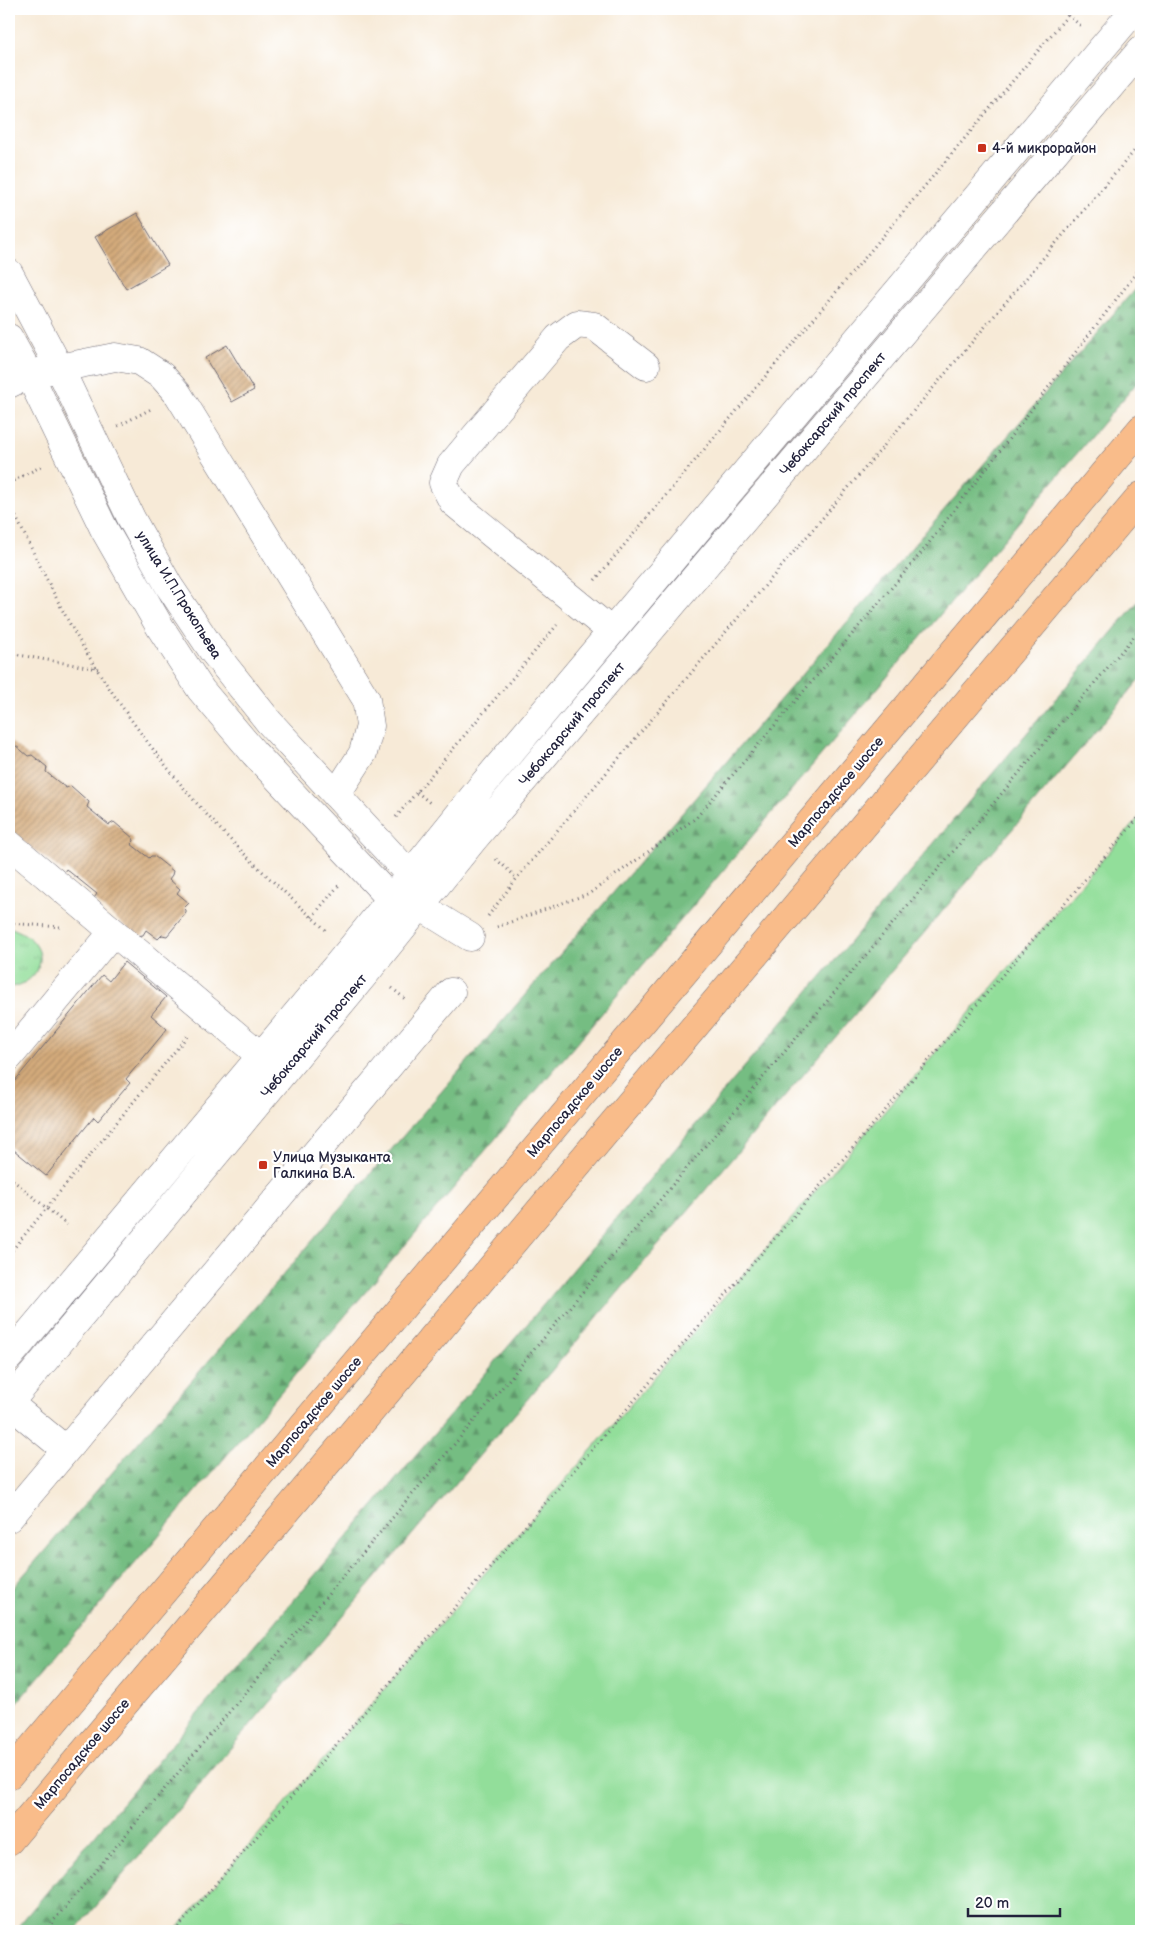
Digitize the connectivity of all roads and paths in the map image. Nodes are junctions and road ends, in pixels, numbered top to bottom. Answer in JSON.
{"nodes":[{"id":1,"x":1072,"y":9,"type":"edge"},
{"id":2,"x":1135,"y":9,"type":"edge"},
{"id":3,"x":1068,"y":15,"type":"junction"},
{"id":4,"x":1090,"y":34,"type":"dead end"},
{"id":5,"x":1141,"y":50,"type":"edge"},
{"id":6,"x":1141,"y":143,"type":"edge"},
{"id":7,"x":1141,"y":267,"type":"edge"},
{"id":8,"x":9,"y":273,"type":"edge"},
{"id":9,"x":9,"y":338,"type":"edge"},
{"id":10,"x":646,"y":366,"type":"dead end"},
{"id":11,"x":60,"y":369,"type":"junction"},
{"id":12,"x":19,"y":379,"type":"edge"},
{"id":13,"x":178,"y":394,"type":"junction"},
{"id":14,"x":118,"y":427,"type":"dead end"},
{"id":15,"x":1141,"y":429,"type":"edge"},
{"id":16,"x":47,"y":464,"type":"dead end"},
{"id":17,"x":9,"y":483,"type":"edge"},
{"id":18,"x":1141,"y":496,"type":"edge"},
{"id":19,"x":9,"y":503,"type":"edge"},
{"id":20,"x":593,"y":582,"type":"dead end"},
{"id":21,"x":560,"y":622,"type":"dead end"},
{"id":22,"x":1141,"y":628,"type":"edge"},
{"id":23,"x":611,"y":630,"type":"junction"},
{"id":24,"x":9,"y":651,"type":"edge"},
{"id":25,"x":98,"y":669,"type":"junction"},
{"id":26,"x":417,"y":792,"type":"junction"},
{"id":27,"x":336,"y":795,"type":"junction"},
{"id":28,"x":436,"y":807,"type":"dead end"},
{"id":29,"x":1141,"y":815,"type":"edge"},
{"id":30,"x":391,"y":823,"type":"dead end"},
{"id":31,"x":9,"y":844,"type":"edge"},
{"id":32,"x":491,"y":854,"type":"dead end"},
{"id":33,"x":410,"y":875,"type":"junction"},
{"id":34,"x":518,"y":878,"type":"junction"},
{"id":35,"x":343,"y":880,"type":"dead end"},
{"id":36,"x":391,"y":899,"type":"junction"},
{"id":37,"x":420,"y":906,"type":"junction"},
{"id":38,"x":491,"y":911,"type":"dead end"},
{"id":39,"x":312,"y":917,"type":"junction"},
{"id":40,"x":113,"y":932,"type":"junction"},
{"id":41,"x":470,"y":937,"type":"joint"},
{"id":42,"x":334,"y":938,"type":"dead end"},
{"id":43,"x":388,"y":985,"type":"dead end"},
{"id":44,"x":451,"y":992,"type":"dead end"},
{"id":45,"x":407,"y":1001,"type":"dead end"},
{"id":46,"x":208,"y":1011,"type":"junction"},
{"id":47,"x":261,"y":1056,"type":"junction"},
{"id":48,"x":9,"y":1057,"type":"edge"},
{"id":49,"x":9,"y":1177,"type":"edge"},
{"id":50,"x":46,"y":1208,"type":"junction"},
{"id":51,"x":68,"y":1225,"type":"dead end"},
{"id":52,"x":9,"y":1254,"type":"edge"},
{"id":53,"x":9,"y":1357,"type":"edge"},
{"id":54,"x":9,"y":1403,"type":"edge"},
{"id":55,"x":66,"y":1450,"type":"junction"},
{"id":56,"x":9,"y":1518,"type":"edge"},
{"id":57,"x":9,"y":1775,"type":"edge"},
{"id":58,"x":9,"y":1840,"type":"edge"},
{"id":59,"x":45,"y":1931,"type":"edge"},
{"id":60,"x":175,"y":1931,"type":"edge"}],
"edges":[{"from":1,"to":3,"type":"path"},
{"from":2,"to":23,"type":"street"},
{"from":3,"to":4,"type":"path"},
{"from":3,"to":20,"type":"path"},
{"from":5,"to":37,"type":"street","name":"Чебоксарский проспект"},
{"from":6,"to":34,"type":"path"},
{"from":7,"to":41,"type":"path"},
{"from":8,"to":11,"type":"street","name":"улица И.П.Прокопьева"},
{"from":9,"to":12,"type":"street"},
{"from":10,"to":23,"type":"street"},
{"from":11,"to":12,"type":"street"},
{"from":11,"to":13,"type":"street"},
{"from":11,"to":27,"type":"street","name":"улица И.П.Прокопьева"},
{"from":12,"to":36,"type":"street"},
{"from":13,"to":14,"type":"path"},
{"from":13,"to":27,"type":"street"},
{"from":15,"to":57,"type":"main road","name":"Марпосадское шоссе"},
{"from":16,"to":17,"type":"path"},
{"from":18,"to":58,"type":"main road","name":"Марпосадское шоссе"},
{"from":19,"to":25,"type":"path"},
{"from":21,"to":26,"type":"path"},
{"from":22,"to":59,"type":"path"},
{"from":23,"to":33,"type":"street"},
{"from":24,"to":25,"type":"path"},
{"from":25,"to":39,"type":"path"},
{"from":26,"to":28,"type":"path"},
{"from":26,"to":30,"type":"path"},
{"from":27,"to":33,"type":"street","name":"улица И.П.Прокопьева"},
{"from":29,"to":60,"type":"path"},
{"from":31,"to":40,"type":"street"},
{"from":32,"to":34,"type":"path"},
{"from":33,"to":36,"type":"street","name":"Чебоксарский проспект"},
{"from":33,"to":37,"type":"street"},
{"from":34,"to":38,"type":"path"},
{"from":35,"to":39,"type":"path"},
{"from":36,"to":37,"type":"street"},
{"from":36,"to":47,"type":"street","name":"Чебоксарский проспект"},
{"from":37,"to":41,"type":"street"},
{"from":37,"to":54,"type":"street","name":"Чебоксарский проспект"},
{"from":39,"to":42,"type":"path"},
{"from":40,"to":46,"type":"street"},
{"from":40,"to":48,"type":"street"},
{"from":43,"to":45,"type":"path"},
{"from":44,"to":55,"type":"street"},
{"from":46,"to":47,"type":"street"},
{"from":46,"to":50,"type":"path"},
{"from":47,"to":53,"type":"street","name":"Чебоксарский проспект"},
{"from":49,"to":50,"type":"path"},
{"from":50,"to":51,"type":"path"},
{"from":50,"to":52,"type":"path"},
{"from":54,"to":55,"type":"street"},
{"from":55,"to":56,"type":"street"}]}
